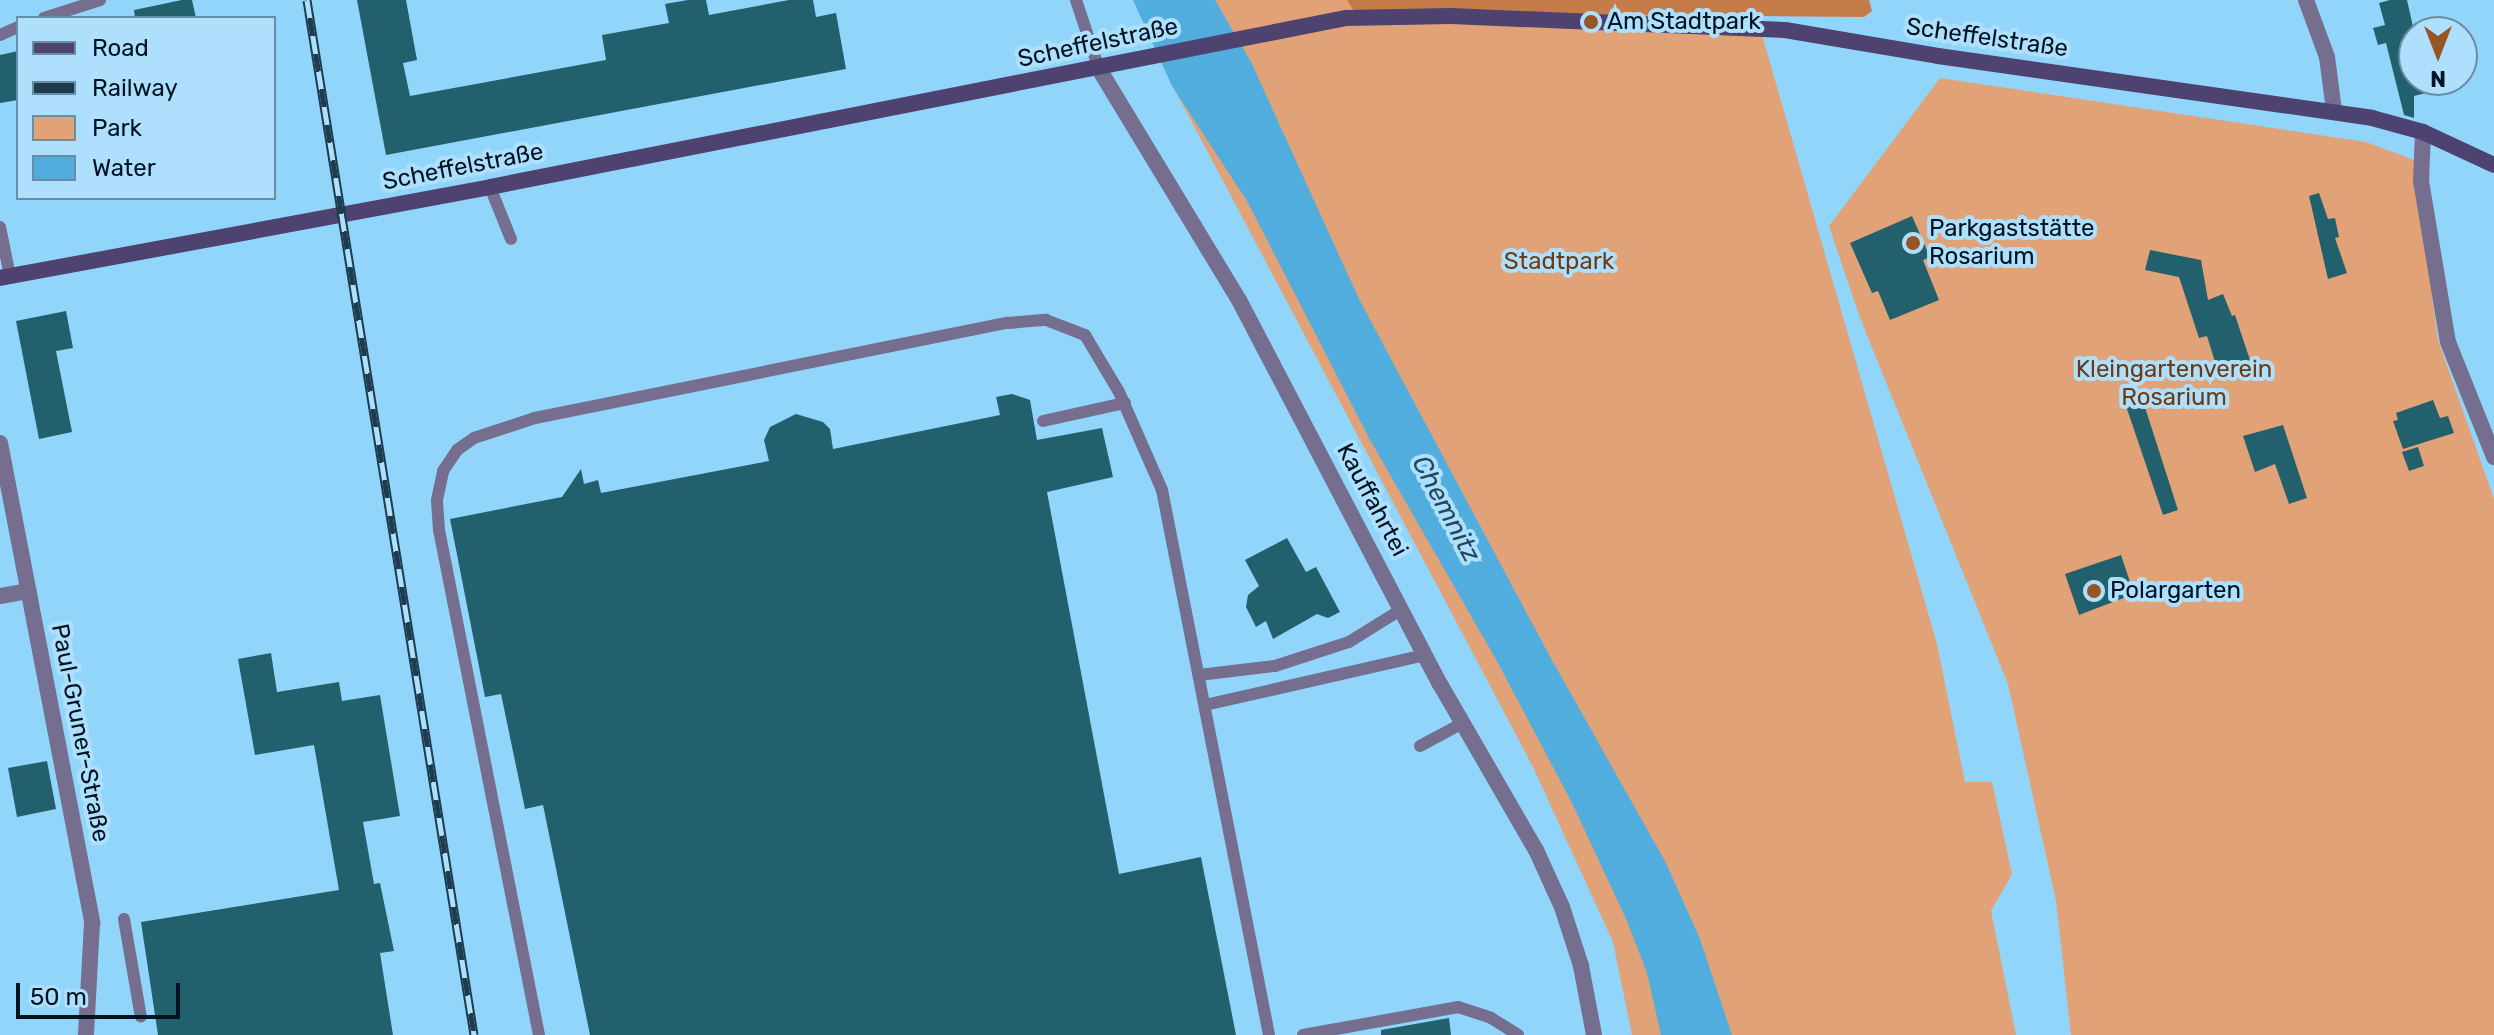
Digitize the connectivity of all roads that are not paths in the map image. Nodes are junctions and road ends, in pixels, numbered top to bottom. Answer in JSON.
{"nodes":[{"id":1,"x":100,"y":0,"type":"edge"},
{"id":2,"x":1076,"y":0,"type":"edge"},
{"id":3,"x":2306,"y":0,"type":"edge"},
{"id":4,"x":50,"y":16,"type":"edge"},
{"id":5,"x":1099,"y":69,"type":"junction"},
{"id":6,"x":2334,"y":111,"type":"junction"},
{"id":7,"x":2423,"y":132,"type":"junction"},
{"id":8,"x":2494,"y":165,"type":"edge"},
{"id":9,"x":490,"y":187,"type":"junction"},
{"id":10,"x":0,"y":227,"type":"edge"},
{"id":11,"x":511,"y":239,"type":"dead end"},
{"id":12,"x":5,"y":277,"type":"edge"},
{"id":13,"x":1125,"y":403,"type":"junction"},
{"id":14,"x":1043,"y":421,"type":"dead end"},
{"id":15,"x":0,"y":443,"type":"edge"},
{"id":16,"x":2494,"y":457,"type":"edge"},
{"id":17,"x":29,"y":591,"type":"junction"},
{"id":18,"x":0,"y":596,"type":"edge"},
{"id":19,"x":1402,"y":609,"type":"junction"},
{"id":20,"x":1425,"y":655,"type":"junction"},
{"id":21,"x":1199,"y":675,"type":"junction"},
{"id":22,"x":1205,"y":705,"type":"junction"},
{"id":23,"x":1461,"y":724,"type":"junction"},
{"id":24,"x":1420,"y":746,"type":"dead end"},
{"id":25,"x":124,"y":919,"type":"dead end"},
{"id":26,"x":141,"y":1017,"type":"dead end"},
{"id":27,"x":86,"y":1035,"type":"edge"},
{"id":28,"x":539,"y":1035,"type":"edge"},
{"id":29,"x":1269,"y":1035,"type":"edge"},
{"id":30,"x":1304,"y":1035,"type":"edge"},
{"id":31,"x":1518,"y":1035,"type":"edge"},
{"id":32,"x":1594,"y":1035,"type":"edge"}],
"edges":[{"from":1,"to":4,"type":"lane"},
{"from":2,"to":5,"type":"lane","name":"Kauffahrtei"},
{"from":3,"to":6,"type":"street"},
{"from":5,"to":6,"type":"main road","name":"Scheffelstraße"},
{"from":5,"to":9,"type":"main road","name":"Scheffelstraße"},
{"from":5,"to":19,"type":"street","name":"Kauffahrtei"},
{"from":6,"to":7,"type":"main road","name":"Scheffelstraße"},
{"from":7,"to":8,"type":"main road","name":"Scheffelstraße"},
{"from":7,"to":16,"type":"street"},
{"from":9,"to":11,"type":"lane"},
{"from":9,"to":12,"type":"main road","name":"Scheffelstraße"},
{"from":10,"to":12,"type":"lane"},
{"from":13,"to":14,"type":"lane"},
{"from":13,"to":21,"type":"lane"},
{"from":13,"to":28,"type":"lane"},
{"from":15,"to":17,"type":"street","name":"Paul-Gruner-Straße"},
{"from":17,"to":18,"type":"street"},
{"from":17,"to":27,"type":"street","name":"Paul-Gruner-Straße"},
{"from":19,"to":20,"type":"street","name":"Kauffahrtei"},
{"from":19,"to":21,"type":"lane"},
{"from":20,"to":22,"type":"lane"},
{"from":20,"to":23,"type":"street","name":"Kauffahrtei"},
{"from":21,"to":22,"type":"lane"},
{"from":22,"to":29,"type":"lane"},
{"from":23,"to":24,"type":"lane"},
{"from":23,"to":32,"type":"street","name":"Kauffahrtei"},
{"from":25,"to":26,"type":"lane"},
{"from":30,"to":31,"type":"lane"}]}
